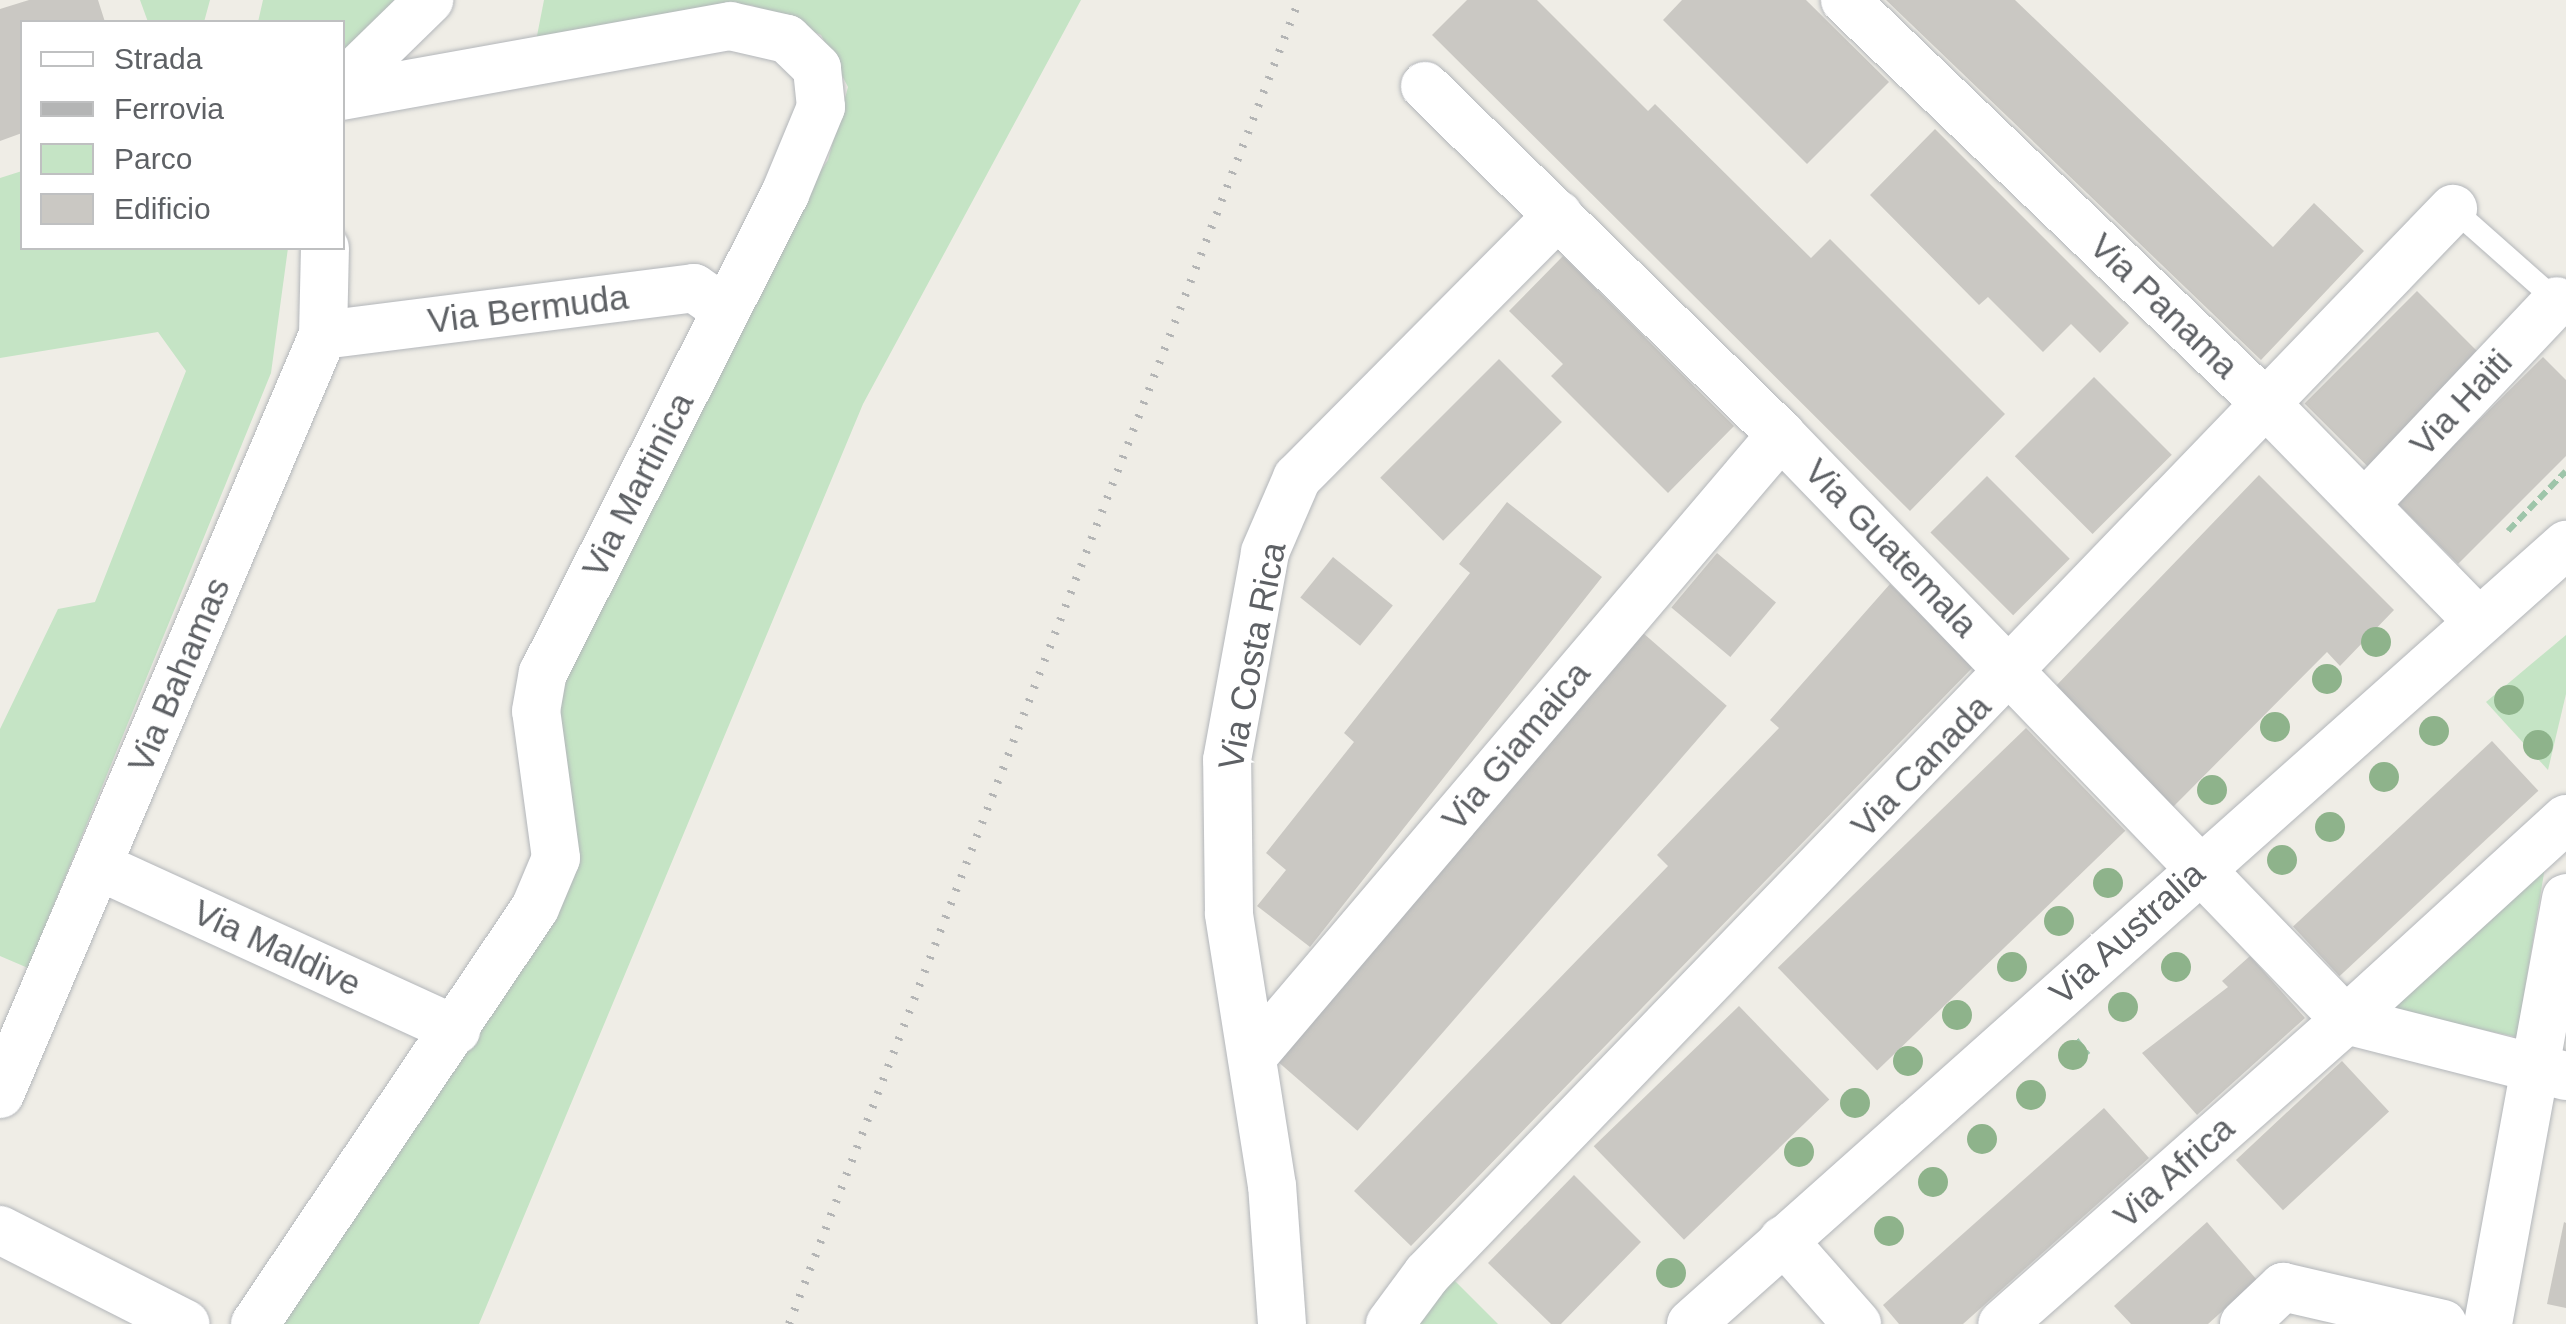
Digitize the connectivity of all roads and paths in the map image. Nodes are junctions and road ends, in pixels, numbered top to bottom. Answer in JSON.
{"nodes":[{"id":1,"x":429,"y":0,"type":"edge"},
{"id":2,"x":1846,"y":0,"type":"edge"},
{"id":3,"x":345,"y":82,"type":"edge"},
{"id":4,"x":1425,"y":86,"type":"dead end"},
{"id":5,"x":345,"y":95,"type":"edge"},
{"id":6,"x":2453,"y":209,"type":"joint"},
{"id":7,"x":1558,"y":215,"type":"junction"},
{"id":8,"x":325,"y":250,"type":"edge"},
{"id":9,"x":2557,"y":301,"type":"joint"},
{"id":10,"x":726,"y":310,"type":"junction"},
{"id":11,"x":324,"y":335,"type":"junction"},
{"id":12,"x":2266,"y":404,"type":"junction"},
{"id":13,"x":1781,"y":435,"type":"junction"},
{"id":14,"x":2364,"y":504,"type":"junction"},
{"id":15,"x":2566,"y":545,"type":"edge"},
{"id":16,"x":2476,"y":619,"type":"junction"},
{"id":17,"x":2013,"y":672,"type":"junction"},
{"id":18,"x":2566,"y":819,"type":"edge"},
{"id":19,"x":98,"y":866,"type":"junction"},
{"id":20,"x":2202,"y":867,"type":"junction"},
{"id":21,"x":2566,"y":898,"type":"edge"},
{"id":22,"x":2346,"y":1020,"type":"junction"},
{"id":23,"x":456,"y":1030,"type":"junction"},
{"id":24,"x":1252,"y":1057,"type":"junction"},
{"id":25,"x":2550,"y":1073,"type":"edge"},
{"id":26,"x":0,"y":1094,"type":"edge"},
{"id":27,"x":0,"y":1230,"type":"edge"},
{"id":28,"x":1782,"y":1240,"type":"junction"},
{"id":29,"x":185,"y":1324,"type":"edge"},
{"id":30,"x":255,"y":1324,"type":"edge"},
{"id":31,"x":1282,"y":1324,"type":"edge"},
{"id":32,"x":1390,"y":1324,"type":"edge"},
{"id":33,"x":1691,"y":1324,"type":"edge"},
{"id":34,"x":1857,"y":1324,"type":"edge"},
{"id":35,"x":2002,"y":1324,"type":"edge"},
{"id":36,"x":2244,"y":1324,"type":"edge"},
{"id":37,"x":2443,"y":1324,"type":"edge"},
{"id":38,"x":2488,"y":1324,"type":"edge"}],
"edges":[{"from":1,"to":3,"type":"street"},
{"from":2,"to":12,"type":"street","name":"Via Panama"},
{"from":4,"to":7,"type":"street","name":"Via Guatemala"},
{"from":5,"to":10,"type":"street","name":"Via Martinica"},
{"from":6,"to":9,"type":"lane"},
{"from":6,"to":12,"type":"street","name":"Via Canada"},
{"from":7,"to":13,"type":"street","name":"Via Guatemala"},
{"from":7,"to":24,"type":"street","name":"Via Costa Rica"},
{"from":8,"to":11,"type":"street","name":"Via Bahamas"},
{"from":9,"to":14,"type":"street","name":"Via Haiti"},
{"from":10,"to":11,"type":"street","name":"Via Bermuda"},
{"from":10,"to":23,"type":"street","name":"Via Martinica"},
{"from":11,"to":19,"type":"street","name":"Via Bahamas"},
{"from":12,"to":14,"type":"street","name":"Via Panama"},
{"from":12,"to":17,"type":"street","name":"Via Canada"},
{"from":13,"to":17,"type":"street","name":"Via Guatemala"},
{"from":13,"to":24,"type":"street","name":"Via Giamaica"},
{"from":14,"to":16,"type":"street","name":"Via Panama"},
{"from":15,"to":16,"type":"street","name":"Via Australia"},
{"from":16,"to":20,"type":"street","name":"Via Australia"},
{"from":17,"to":20,"type":"street","name":"Via Guatemala"},
{"from":17,"to":32,"type":"street","name":"Via Canada"},
{"from":18,"to":22,"type":"street","name":"Via Africa"},
{"from":19,"to":23,"type":"street","name":"Via Maldive"},
{"from":19,"to":26,"type":"street","name":"Via Bahamas"},
{"from":20,"to":22,"type":"street","name":"Via Guatemala"},
{"from":20,"to":28,"type":"street","name":"Via Australia"},
{"from":21,"to":25,"type":"street"},
{"from":22,"to":25,"type":"street"},
{"from":22,"to":35,"type":"street","name":"Via Africa"},
{"from":23,"to":30,"type":"street","name":"Via Martinica"},
{"from":24,"to":31,"type":"street","name":"Via Costa Rica"},
{"from":25,"to":38,"type":"street"},
{"from":27,"to":29,"type":"street"},
{"from":28,"to":33,"type":"street","name":"Via Australia"},
{"from":28,"to":34,"type":"street"},
{"from":36,"to":37,"type":"street"}]}
